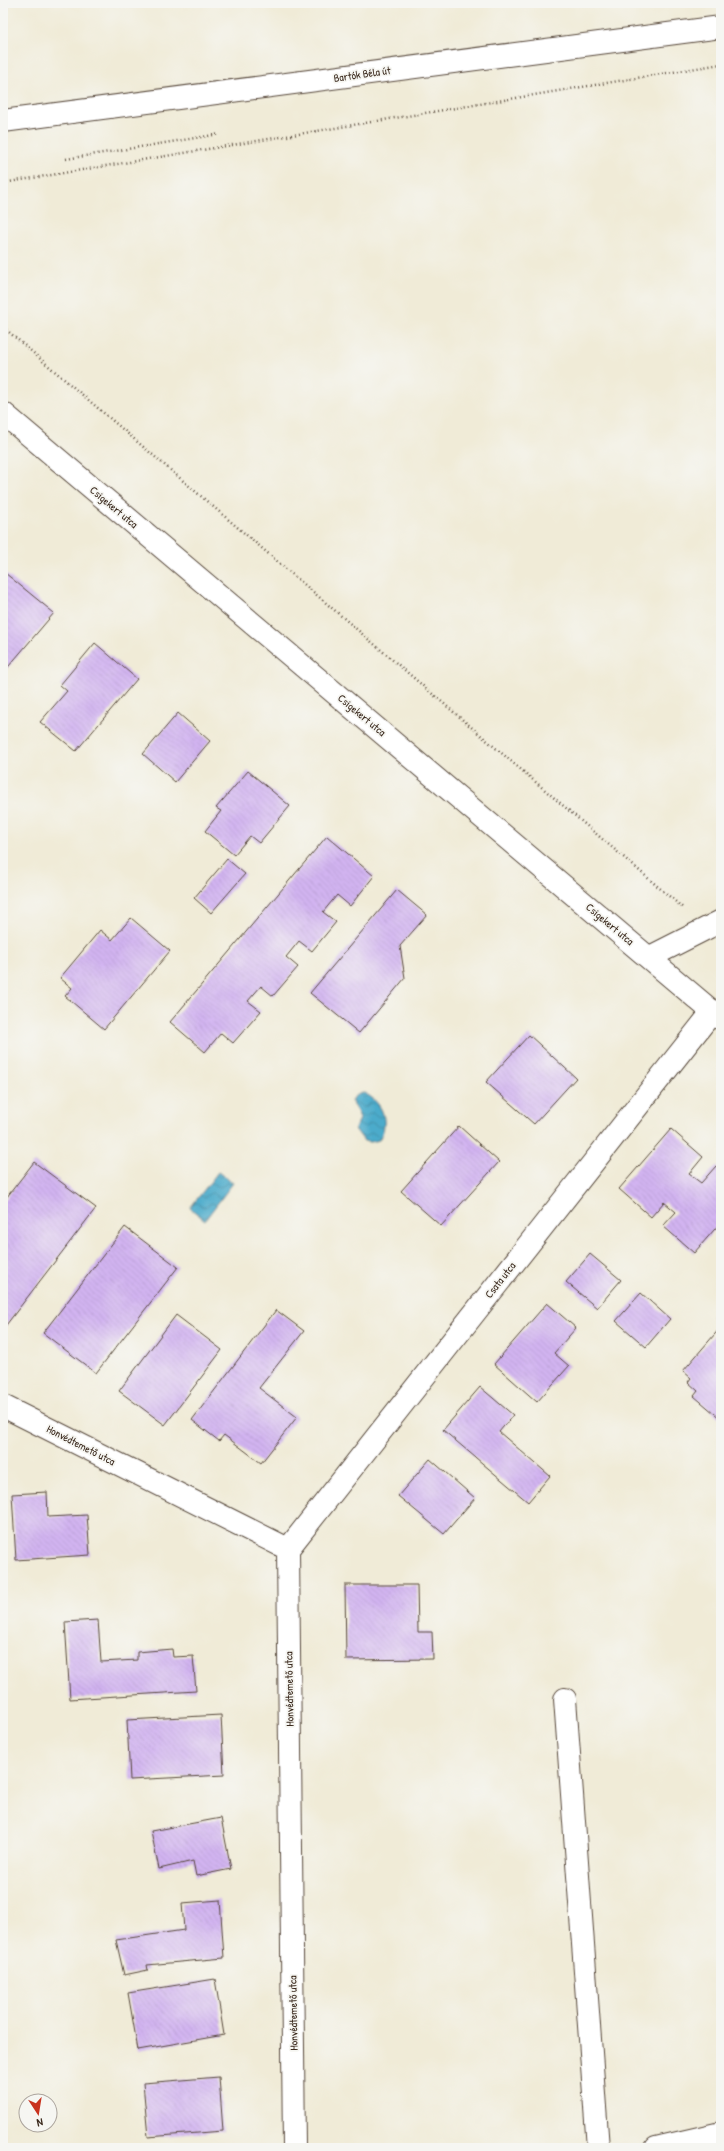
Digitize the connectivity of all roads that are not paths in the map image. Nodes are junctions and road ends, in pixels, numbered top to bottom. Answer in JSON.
{"nodes":[{"id":1,"x":721,"y":27,"type":"edge"},
{"id":2,"x":3,"y":121,"type":"edge"},
{"id":3,"x":3,"y":413,"type":"edge"},
{"id":4,"x":713,"y":924,"type":"edge"},
{"id":5,"x":650,"y":957,"type":"junction"},
{"id":6,"x":717,"y":1015,"type":"edge"},
{"id":7,"x":3,"y":1406,"type":"edge"},
{"id":8,"x":288,"y":1549,"type":"junction"},
{"id":9,"x":565,"y":1699,"type":"dead end"},
{"id":10,"x":721,"y":2133,"type":"edge"},
{"id":11,"x":294,"y":2148,"type":"edge"},
{"id":12,"x":598,"y":2148,"type":"edge"},
{"id":13,"x":656,"y":2148,"type":"edge"}],
"edges":[{"from":1,"to":2,"type":"street","name":"Bartók Béla út"},
{"from":3,"to":5,"type":"street","name":"Csigekert utca"},
{"from":4,"to":5,"type":"street"},
{"from":5,"to":6,"type":"street","name":"Csigekert utca"},
{"from":6,"to":8,"type":"street","name":"Csata utca"},
{"from":7,"to":8,"type":"street","name":"Honvédtemető utca"},
{"from":8,"to":11,"type":"street","name":"Honvédtemető utca"},
{"from":9,"to":12,"type":"street"},
{"from":10,"to":13,"type":"street"}]}
